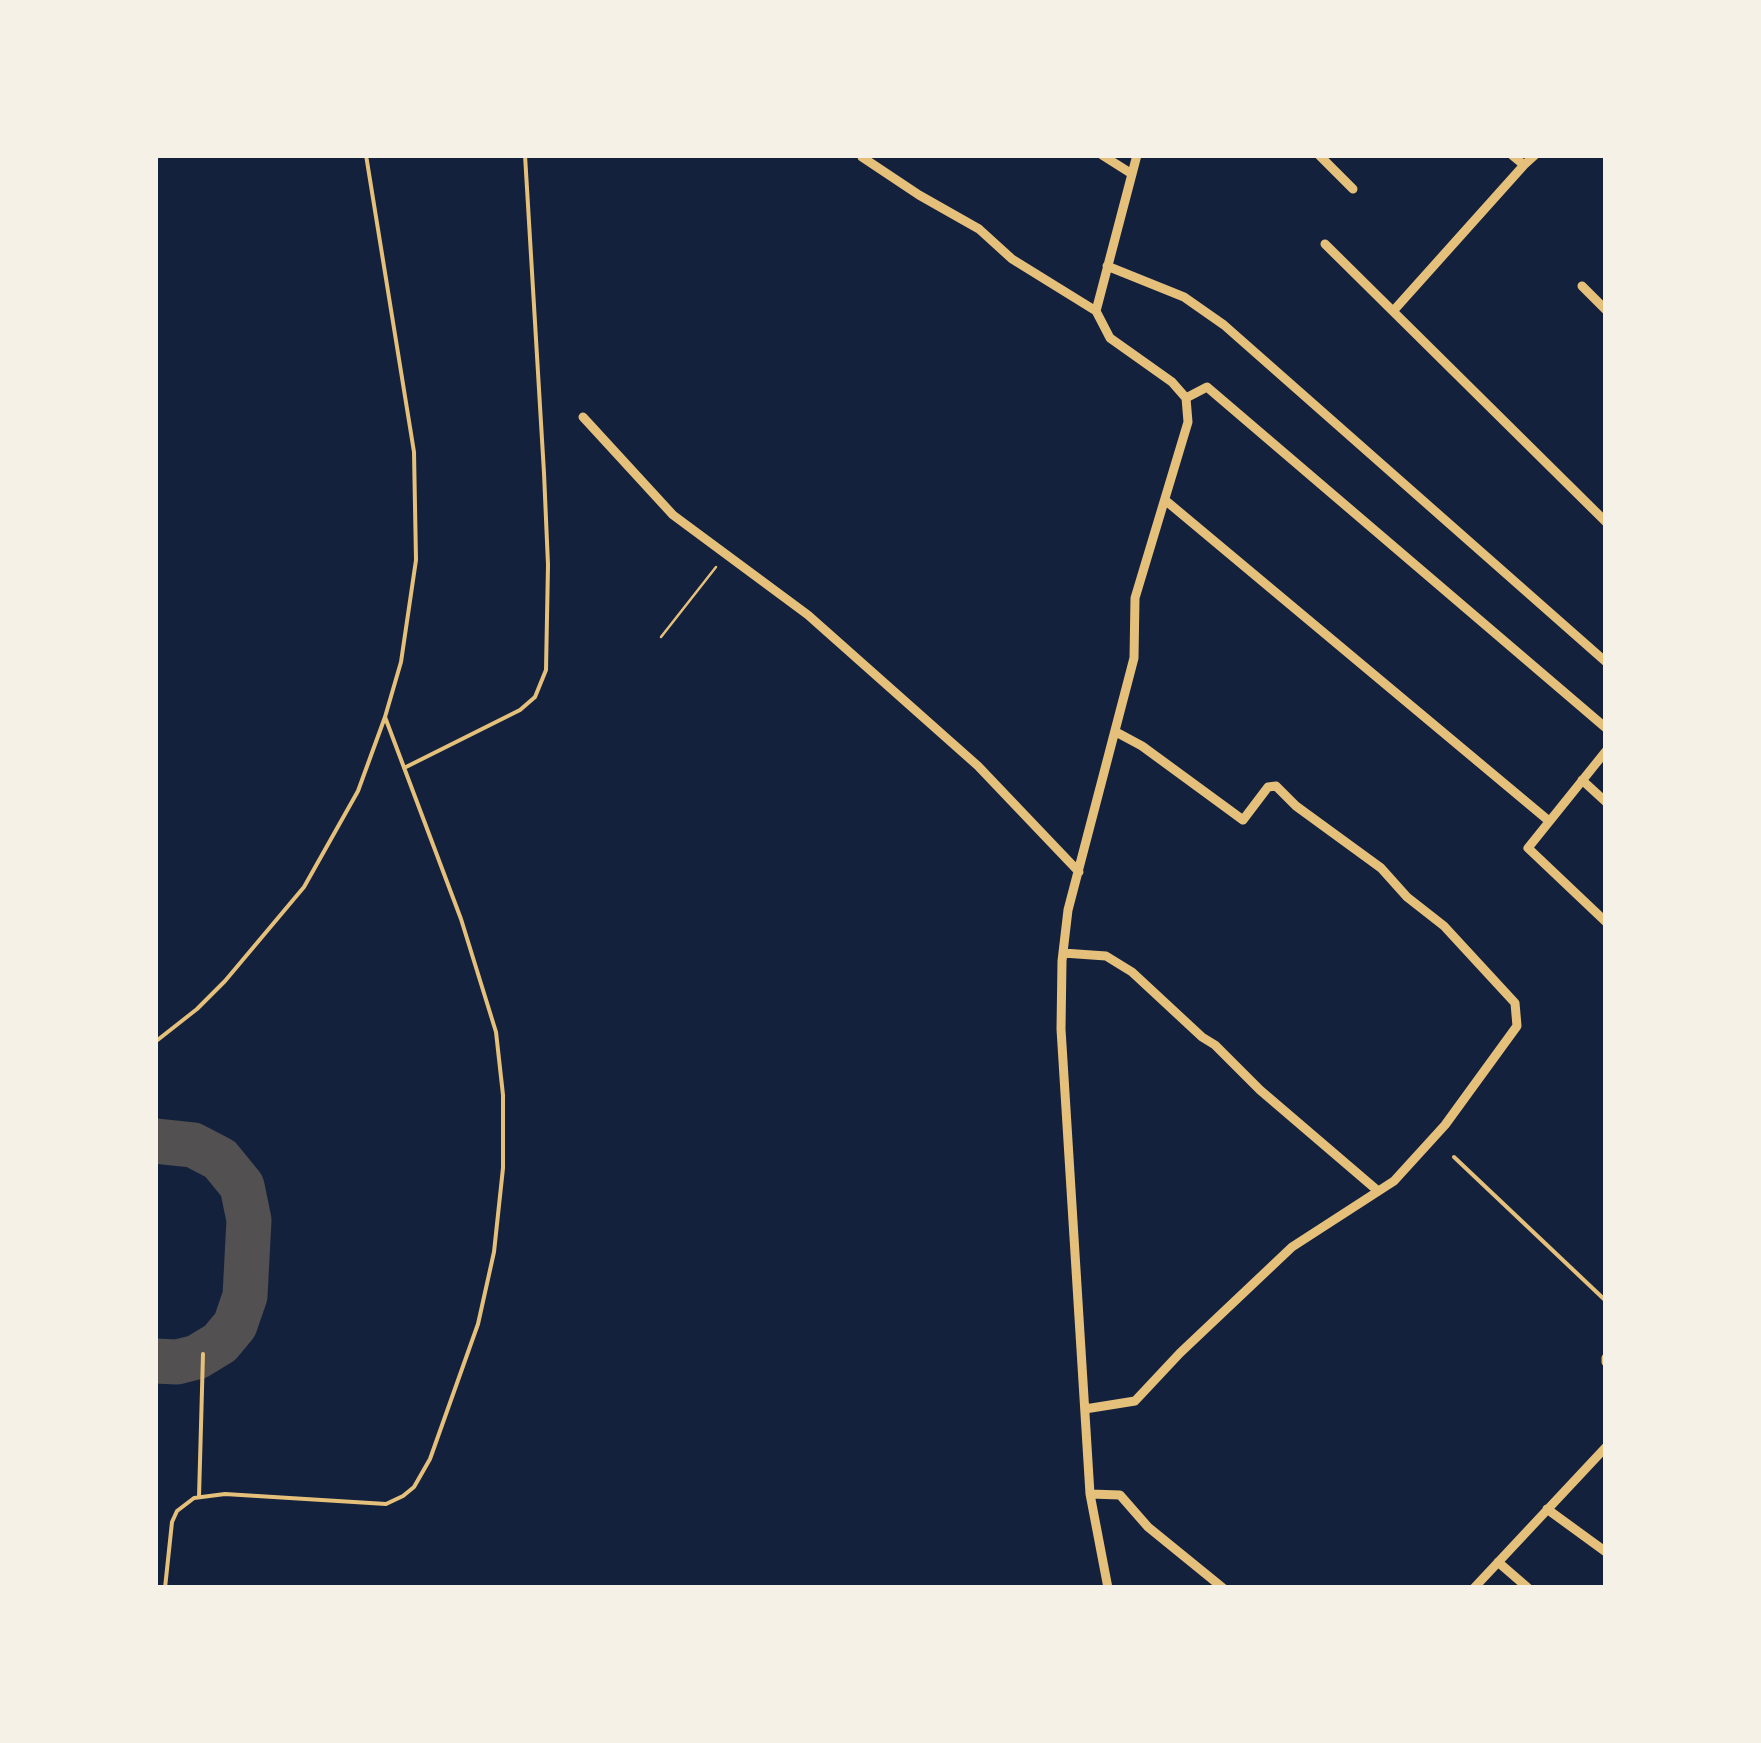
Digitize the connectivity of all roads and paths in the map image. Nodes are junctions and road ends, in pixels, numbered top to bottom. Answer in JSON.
{"nodes":[{"id":1,"x":366,"y":155,"type":"edge"},
{"id":2,"x":525,"y":155,"type":"edge"},
{"id":3,"x":1102,"y":155,"type":"edge"},
{"id":4,"x":1137,"y":155,"type":"edge"},
{"id":5,"x":1319,"y":155,"type":"edge"},
{"id":6,"x":1512,"y":155,"type":"edge"},
{"id":7,"x":1535,"y":155,"type":"edge"},
{"id":8,"x":862,"y":157,"type":"edge"},
{"id":9,"x":1524,"y":165,"type":"junction"},
{"id":10,"x":1132,"y":174,"type":"junction"},
{"id":11,"x":1354,"y":188,"type":"dead end"},
{"id":12,"x":1326,"y":244,"type":"dead end"},
{"id":13,"x":1107,"y":266,"type":"junction"},
{"id":14,"x":1582,"y":286,"type":"dead end"},
{"id":15,"x":1096,"y":310,"type":"junction"},
{"id":16,"x":1394,"y":310,"type":"junction"},
{"id":17,"x":1606,"y":310,"type":"edge"},
{"id":18,"x":1186,"y":398,"type":"junction"},
{"id":19,"x":582,"y":417,"type":"dead end"},
{"id":20,"x":1164,"y":500,"type":"junction"},
{"id":21,"x":1606,"y":522,"type":"edge"},
{"id":22,"x":726,"y":554,"type":"junction"},
{"id":23,"x":661,"y":637,"type":"dead end"},
{"id":24,"x":1606,"y":662,"type":"edge"},
{"id":25,"x":386,"y":717,"type":"junction"},
{"id":26,"x":1606,"y":728,"type":"edge"},
{"id":27,"x":1116,"y":732,"type":"junction"},
{"id":28,"x":1606,"y":751,"type":"edge"},
{"id":29,"x":404,"y":768,"type":"junction"},
{"id":30,"x":1582,"y":780,"type":"junction"},
{"id":31,"x":1606,"y":802,"type":"edge"},
{"id":32,"x":1549,"y":821,"type":"junction"},
{"id":33,"x":1079,"y":872,"type":"junction"},
{"id":34,"x":1606,"y":922,"type":"edge"},
{"id":35,"x":1062,"y":953,"type":"junction"},
{"id":36,"x":155,"y":1042,"type":"edge"},
{"id":37,"x":1454,"y":1157,"type":"dead end"},
{"id":38,"x":1378,"y":1191,"type":"junction"},
{"id":39,"x":1606,"y":1301,"type":"edge"},
{"id":40,"x":203,"y":1354,"type":"dead end"},
{"id":41,"x":1085,"y":1410,"type":"junction"},
{"id":42,"x":1606,"y":1447,"type":"edge"},
{"id":43,"x":1596,"y":1457,"type":"junction"},
{"id":44,"x":1606,"y":1464,"type":"edge"},
{"id":45,"x":1090,"y":1494,"type":"junction"},
{"id":46,"x":199,"y":1497,"type":"junction"},
{"id":47,"x":1547,"y":1510,"type":"junction"},
{"id":48,"x":1606,"y":1552,"type":"edge"},
{"id":49,"x":1498,"y":1562,"type":"junction"},
{"id":50,"x":165,"y":1588,"type":"edge"},
{"id":51,"x":1108,"y":1588,"type":"edge"},
{"id":52,"x":1223,"y":1588,"type":"edge"},
{"id":53,"x":1474,"y":1588,"type":"edge"},
{"id":54,"x":1528,"y":1588,"type":"edge"}],
"edges":[{"from":1,"to":25,"type":"lane"},
{"from":2,"to":29,"type":"lane"},
{"from":3,"to":10,"type":"street"},
{"from":4,"to":10,"type":"street"},
{"from":5,"to":11,"type":"street"},
{"from":6,"to":9,"type":"street"},
{"from":7,"to":9,"type":"street"},
{"from":8,"to":15,"type":"street"},
{"from":9,"to":16,"type":"street"},
{"from":10,"to":13,"type":"street"},
{"from":12,"to":16,"type":"street"},
{"from":13,"to":15,"type":"street"},
{"from":13,"to":24,"type":"street"},
{"from":14,"to":17,"type":"street"},
{"from":15,"to":18,"type":"street"},
{"from":16,"to":21,"type":"street"},
{"from":18,"to":20,"type":"street"},
{"from":18,"to":26,"type":"street"},
{"from":19,"to":22,"type":"street"},
{"from":20,"to":27,"type":"street"},
{"from":20,"to":32,"type":"street"},
{"from":22,"to":23,"type":"path"},
{"from":22,"to":33,"type":"street"},
{"from":25,"to":29,"type":"lane"},
{"from":25,"to":36,"type":"lane"},
{"from":27,"to":33,"type":"street"},
{"from":27,"to":38,"type":"street"},
{"from":28,"to":30,"type":"street"},
{"from":29,"to":46,"type":"lane"},
{"from":30,"to":31,"type":"street"},
{"from":30,"to":32,"type":"street"},
{"from":32,"to":34,"type":"street"},
{"from":33,"to":35,"type":"street"},
{"from":35,"to":38,"type":"street"},
{"from":35,"to":41,"type":"street"},
{"from":37,"to":39,"type":"lane"},
{"from":38,"to":41,"type":"street"},
{"from":40,"to":46,"type":"lane"},
{"from":41,"to":45,"type":"street"},
{"from":42,"to":43,"type":"street"},
{"from":43,"to":44,"type":"street"},
{"from":43,"to":47,"type":"street"},
{"from":45,"to":51,"type":"street"},
{"from":45,"to":52,"type":"street"},
{"from":46,"to":50,"type":"lane"},
{"from":47,"to":48,"type":"street"},
{"from":47,"to":49,"type":"street"},
{"from":49,"to":53,"type":"street"},
{"from":49,"to":54,"type":"street"}]}
